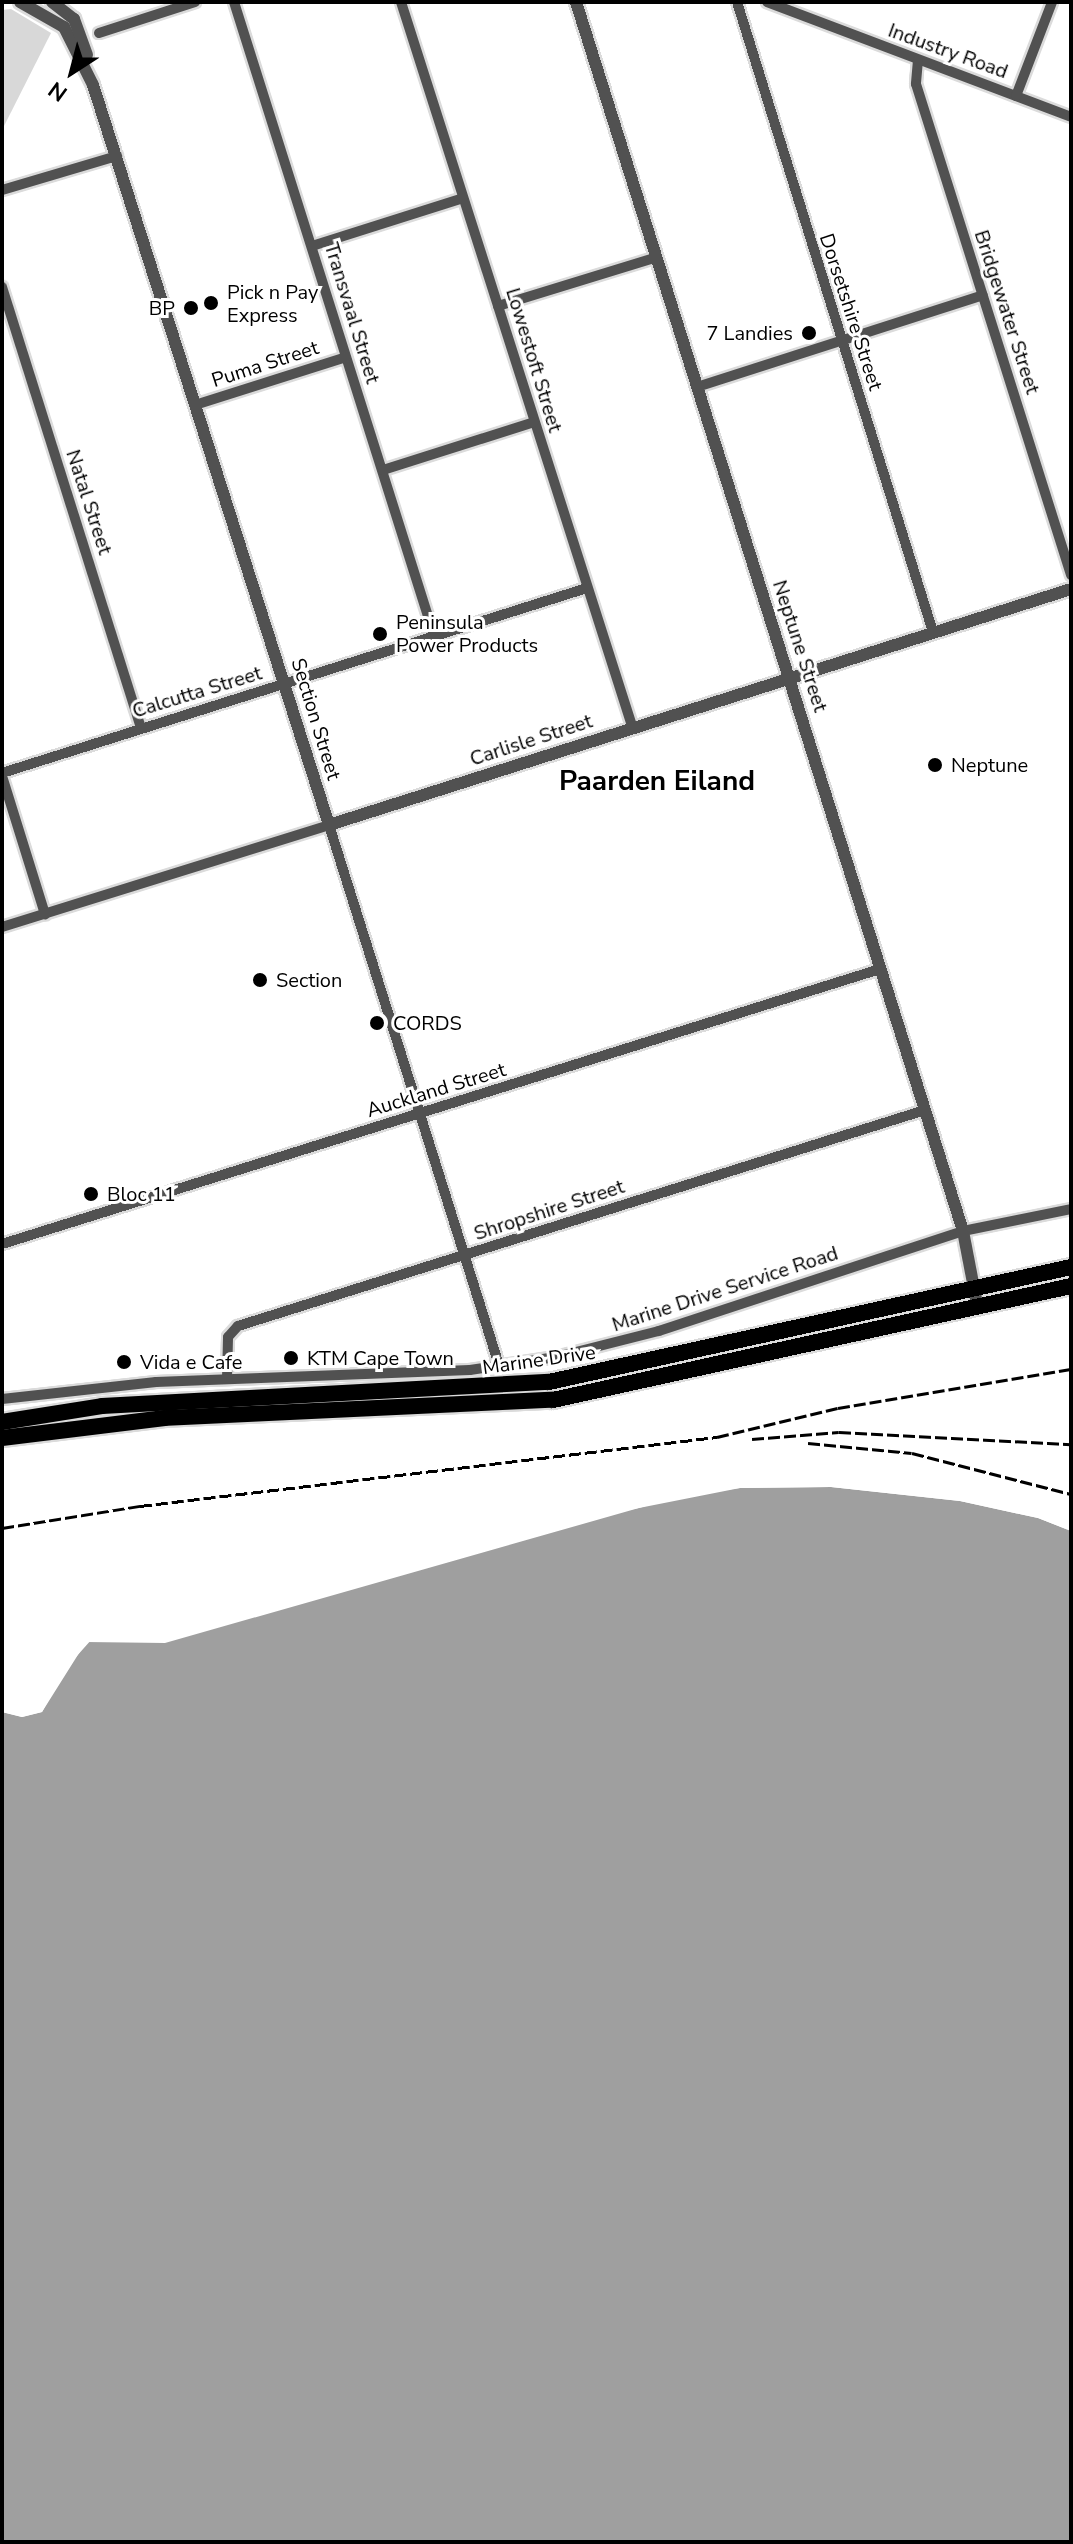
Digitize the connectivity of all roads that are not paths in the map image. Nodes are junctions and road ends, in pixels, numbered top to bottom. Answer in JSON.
{"nodes":[{"id":1,"x":53,"y":2,"type":"edge"},
{"id":2,"x":195,"y":2,"type":"edge"},
{"id":3,"x":234,"y":2,"type":"edge"},
{"id":4,"x":401,"y":2,"type":"edge"},
{"id":5,"x":576,"y":2,"type":"edge"},
{"id":6,"x":737,"y":2,"type":"edge"},
{"id":7,"x":767,"y":2,"type":"edge"},
{"id":8,"x":1052,"y":2,"type":"edge"},
{"id":9,"x":28,"y":4,"type":"edge"},
{"id":10,"x":47,"y":15,"type":"junction"},
{"id":11,"x":99,"y":33,"type":"dead end"},
{"id":12,"x":918,"y":60,"type":"junction"},
{"id":13,"x":93,"y":85,"type":"junction"},
{"id":14,"x":1016,"y":96,"type":"junction"},
{"id":15,"x":1071,"y":117,"type":"edge"},
{"id":16,"x":117,"y":156,"type":"junction"},
{"id":17,"x":2,"y":190,"type":"edge"},
{"id":18,"x":463,"y":198,"type":"junction"},
{"id":19,"x":312,"y":246,"type":"junction"},
{"id":20,"x":657,"y":257,"type":"junction"},
{"id":21,"x":2,"y":287,"type":"edge"},
{"id":22,"x":983,"y":295,"type":"junction"},
{"id":23,"x":498,"y":306,"type":"junction"},
{"id":24,"x":841,"y":339,"type":"junction"},
{"id":25,"x":346,"y":357,"type":"junction"},
{"id":26,"x":697,"y":387,"type":"junction"},
{"id":27,"x":195,"y":405,"type":"junction"},
{"id":28,"x":534,"y":422,"type":"junction"},
{"id":29,"x":383,"y":470,"type":"junction"},
{"id":30,"x":1071,"y":575,"type":"edge"},
{"id":31,"x":587,"y":588,"type":"junction"},
{"id":32,"x":1071,"y":589,"type":"edge"},
{"id":33,"x":933,"y":632,"type":"junction"},
{"id":34,"x":434,"y":635,"type":"junction"},
{"id":35,"x":790,"y":679,"type":"junction"},
{"id":36,"x":284,"y":683,"type":"junction"},
{"id":37,"x":141,"y":728,"type":"junction"},
{"id":38,"x":633,"y":729,"type":"junction"},
{"id":39,"x":2,"y":775,"type":"edge"},
{"id":40,"x":329,"y":825,"type":"junction"},
{"id":41,"x":45,"y":914,"type":"junction"},
{"id":42,"x":2,"y":927,"type":"edge"},
{"id":43,"x":880,"y":969,"type":"junction"},
{"id":44,"x":925,"y":1110,"type":"junction"},
{"id":45,"x":420,"y":1113,"type":"junction"},
{"id":46,"x":1071,"y":1209,"type":"edge"},
{"id":47,"x":963,"y":1231,"type":"junction"},
{"id":48,"x":2,"y":1244,"type":"edge"},
{"id":49,"x":465,"y":1256,"type":"junction"},
{"id":50,"x":1071,"y":1267,"type":"edge"},
{"id":51,"x":1071,"y":1286,"type":"edge"},
{"id":52,"x":977,"y":1296,"type":"junction"},
{"id":53,"x":499,"y":1365,"type":"junction"},
{"id":54,"x":227,"y":1379,"type":"junction"},
{"id":55,"x":2,"y":1399,"type":"edge"},
{"id":56,"x":2,"y":1422,"type":"edge"},
{"id":57,"x":2,"y":1438,"type":"edge"}],
"edges":[{"from":1,"to":10,"type":"street"},
{"from":1,"to":13,"type":"street","name":"Section Street"},
{"from":2,"to":11,"type":"street"},
{"from":3,"to":19,"type":"street","name":"Transvaal Street"},
{"from":4,"to":18,"type":"street","name":"Lowestoft Street"},
{"from":5,"to":20,"type":"street","name":"Neptune Street"},
{"from":6,"to":24,"type":"street","name":"Dorsetshire Street"},
{"from":7,"to":12,"type":"street","name":"Industry Road"},
{"from":8,"to":14,"type":"street"},
{"from":9,"to":10,"type":"street","name":"Section Street"},
{"from":10,"to":13,"type":"street","name":"Section Street"},
{"from":12,"to":14,"type":"street","name":"Industry Road"},
{"from":12,"to":22,"type":"street","name":"Bridgewater Street"},
{"from":13,"to":16,"type":"street","name":"Section Street"},
{"from":14,"to":15,"type":"street","name":"Industry Road"},
{"from":16,"to":17,"type":"street"},
{"from":16,"to":27,"type":"street","name":"Section Street"},
{"from":18,"to":19,"type":"street"},
{"from":18,"to":23,"type":"street","name":"Lowestoft Street"},
{"from":19,"to":25,"type":"street","name":"Transvaal Street"},
{"from":20,"to":23,"type":"street"},
{"from":20,"to":26,"type":"street","name":"Neptune Street"},
{"from":21,"to":37,"type":"street","name":"Natal Street"},
{"from":22,"to":24,"type":"street"},
{"from":22,"to":30,"type":"street","name":"Bridgewater Street"},
{"from":23,"to":28,"type":"street","name":"Lowestoft Street"},
{"from":24,"to":26,"type":"street"},
{"from":24,"to":33,"type":"street","name":"Dorsetshire Street"},
{"from":25,"to":27,"type":"street","name":"Puma Street"},
{"from":25,"to":29,"type":"street","name":"Transvaal Street"},
{"from":26,"to":35,"type":"street","name":"Neptune Street"},
{"from":27,"to":36,"type":"street","name":"Section Street"},
{"from":28,"to":29,"type":"street"},
{"from":28,"to":31,"type":"street","name":"Lowestoft Street"},
{"from":29,"to":34,"type":"street","name":"Transvaal Street"},
{"from":31,"to":34,"type":"street","name":"Calcutta Street"},
{"from":31,"to":38,"type":"street","name":"Lowestoft Street"},
{"from":32,"to":33,"type":"street","name":"Carlisle Street"},
{"from":33,"to":35,"type":"street","name":"Carlisle Street"},
{"from":34,"to":36,"type":"street","name":"Calcutta Street"},
{"from":35,"to":38,"type":"street","name":"Carlisle Street"},
{"from":35,"to":43,"type":"street","name":"Neptune Street"},
{"from":36,"to":37,"type":"street","name":"Calcutta Street"},
{"from":36,"to":40,"type":"street","name":"Section Street"},
{"from":37,"to":39,"type":"street","name":"Calcutta Street"},
{"from":38,"to":40,"type":"street","name":"Carlisle Street"},
{"from":39,"to":41,"type":"street"},
{"from":40,"to":41,"type":"street","name":"Carlisle Street"},
{"from":40,"to":45,"type":"street","name":"Section Street"},
{"from":41,"to":42,"type":"street","name":"Carlisle Street"},
{"from":43,"to":44,"type":"street","name":"Neptune Street"},
{"from":43,"to":45,"type":"street","name":"Auckland Street"},
{"from":44,"to":47,"type":"street","name":"Neptune Street"},
{"from":44,"to":49,"type":"street","name":"Shropshire Street"},
{"from":45,"to":48,"type":"street","name":"Auckland Street"},
{"from":45,"to":49,"type":"street","name":"Section Street"},
{"from":46,"to":47,"type":"street","name":"Marine Drive Service Road"},
{"from":47,"to":52,"type":"street","name":"Neptune Street"},
{"from":47,"to":53,"type":"street","name":"Marine Drive Service Road"},
{"from":49,"to":53,"type":"street","name":"Section Street"},
{"from":49,"to":54,"type":"street","name":"Shropshire Street"},
{"from":50,"to":52,"type":"main road","name":"Marine Drive"},
{"from":51,"to":52,"type":"main road","name":"Marine Drive"},
{"from":52,"to":56,"type":"main road","name":"Marine Drive"},
{"from":52,"to":57,"type":"main road","name":"Marine Drive"},
{"from":53,"to":54,"type":"street","name":"Marine Drive Service Road"},
{"from":54,"to":55,"type":"street","name":"Marine Drive Service Road"}]}
